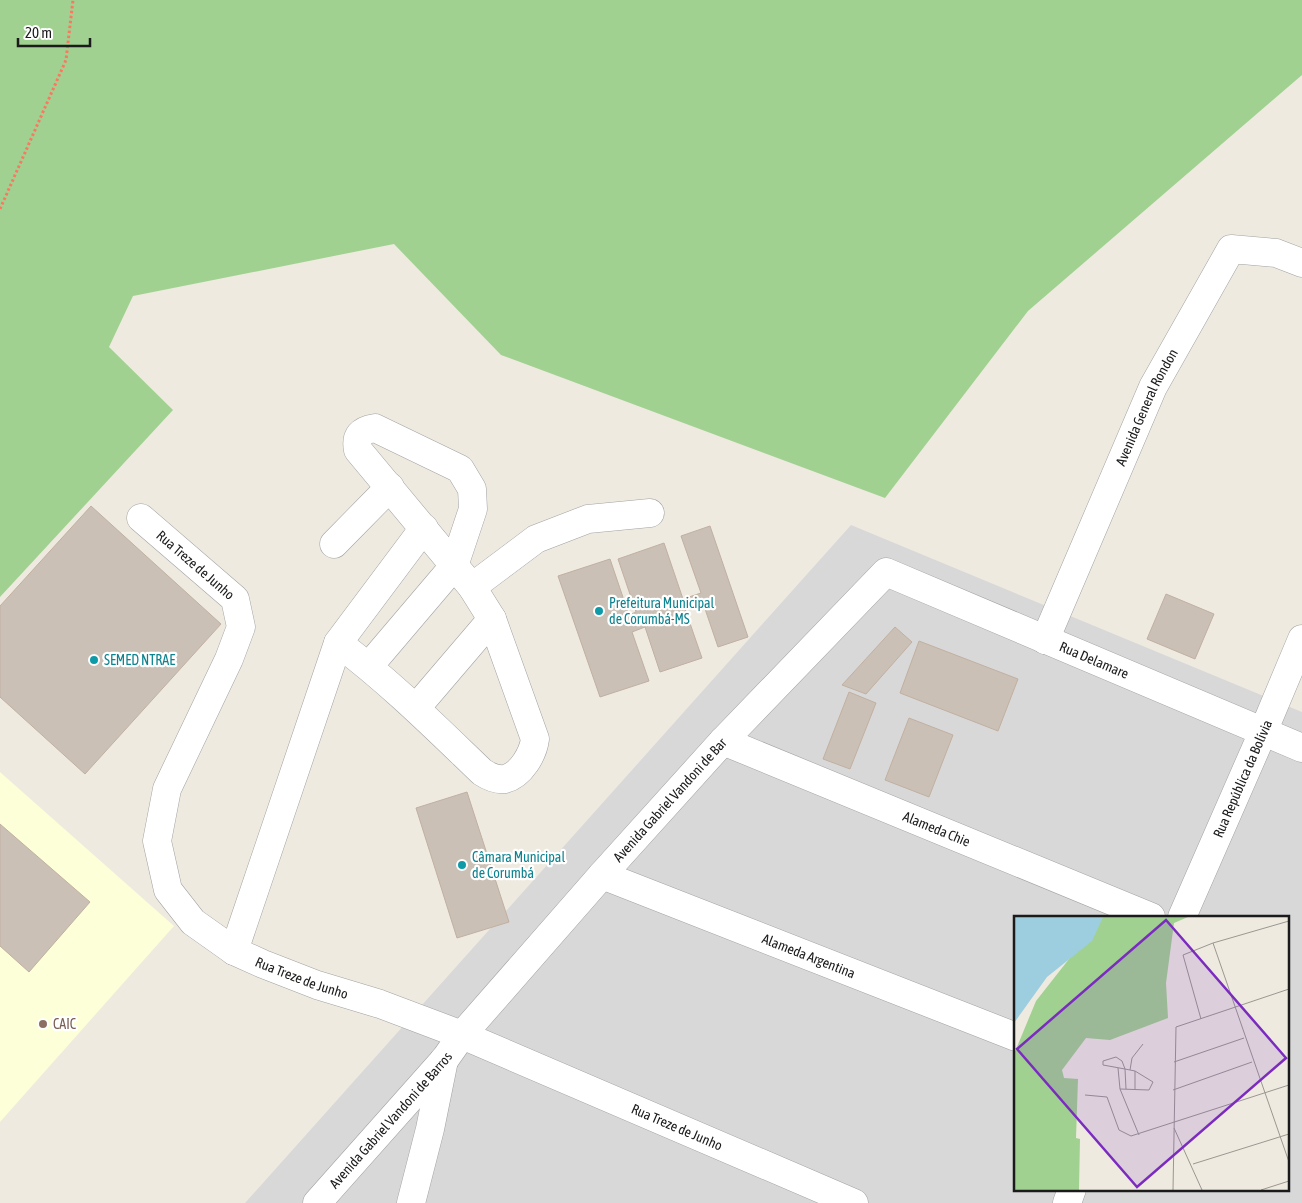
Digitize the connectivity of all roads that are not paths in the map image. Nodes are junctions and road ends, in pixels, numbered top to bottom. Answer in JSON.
{"nodes":[{"id":1,"x":1302,"y":263,"type":"edge"},
{"id":2,"x":390,"y":488,"type":"junction"},
{"id":3,"x":650,"y":514,"type":"dead end"},
{"id":4,"x":142,"y":518,"type":"dead end"},
{"id":5,"x":424,"y":528,"type":"junction"},
{"id":6,"x":334,"y":544,"type":"dead end"},
{"id":7,"x":454,"y":566,"type":"junction"},
{"id":8,"x":886,"y":572,"type":"joint"},
{"id":9,"x":472,"y":587,"type":"junction"},
{"id":10,"x":492,"y":619,"type":"junction"},
{"id":11,"x":1302,"y":639,"type":"edge"},
{"id":12,"x":1045,"y":640,"type":"junction"},
{"id":13,"x":338,"y":643,"type":"junction"},
{"id":14,"x":369,"y":666,"type":"junction"},
{"id":15,"x":416,"y":708,"type":"junction"},
{"id":16,"x":1263,"y":732,"type":"junction"},
{"id":17,"x":723,"y":741,"type":"junction"},
{"id":18,"x":1302,"y":748,"type":"edge"},
{"id":19,"x":602,"y":875,"type":"junction"},
{"id":20,"x":1149,"y":916,"type":"edge"},
{"id":21,"x":1182,"y":916,"type":"edge"},
{"id":22,"x":234,"y":951,"type":"junction"},
{"id":23,"x":462,"y":1035,"type":"junction"},
{"id":24,"x":1014,"y":1036,"type":"edge"},
{"id":25,"x":445,"y":1059,"type":"junction"},
{"id":26,"x":1072,"y":1190,"type":"edge"},
{"id":27,"x":316,"y":1203,"type":"edge"},
{"id":28,"x":411,"y":1203,"type":"edge"},
{"id":29,"x":854,"y":1203,"type":"edge"},
{"id":30,"x":1067,"y":1203,"type":"edge"}],
"edges":[{"from":1,"to":12,"type":"street","name":"Avenida General Rondon"},
{"from":2,"to":5,"type":"street"},
{"from":2,"to":6,"type":"street"},
{"from":2,"to":7,"type":"street"},
{"from":3,"to":9,"type":"street"},
{"from":4,"to":22,"type":"street","name":"Rua Treze de Junho"},
{"from":5,"to":7,"type":"street"},
{"from":5,"to":13,"type":"street"},
{"from":7,"to":9,"type":"street"},
{"from":7,"to":14,"type":"street"},
{"from":8,"to":12,"type":"street","name":"Rua Delamare"},
{"from":8,"to":17,"type":"street","name":"Avenida Gabriel Vandoni de Bar"},
{"from":9,"to":10,"type":"street"},
{"from":10,"to":15,"type":"street"},
{"from":10,"to":15,"type":"street"},
{"from":11,"to":16,"type":"street","name":"Rua República da Bolívia"},
{"from":12,"to":16,"type":"street","name":"Rua Delamare"},
{"from":13,"to":14,"type":"street"},
{"from":13,"to":22,"type":"street"},
{"from":14,"to":15,"type":"street"},
{"from":16,"to":18,"type":"street","name":"Rua Delamare"},
{"from":16,"to":21,"type":"street","name":"Rua República da Bolívia"},
{"from":17,"to":19,"type":"street","name":"Avenida Gabriel Vandoni de Bar"},
{"from":17,"to":20,"type":"street","name":"Alameda Chie"},
{"from":19,"to":23,"type":"street","name":"Avenida Gabriel Vandoni de Bar"},
{"from":19,"to":24,"type":"street","name":"Alameda Argentina"},
{"from":22,"to":23,"type":"street","name":"Rua Treze de Junho"},
{"from":23,"to":25,"type":"street","name":"Avenida Gabriel Vandoni de Barros"},
{"from":23,"to":29,"type":"street","name":"Rua Treze de Junho"},
{"from":25,"to":27,"type":"street","name":"Avenida Gabriel Vandoni de Barros"},
{"from":25,"to":28,"type":"street"},
{"from":26,"to":30,"type":"street"}]}
